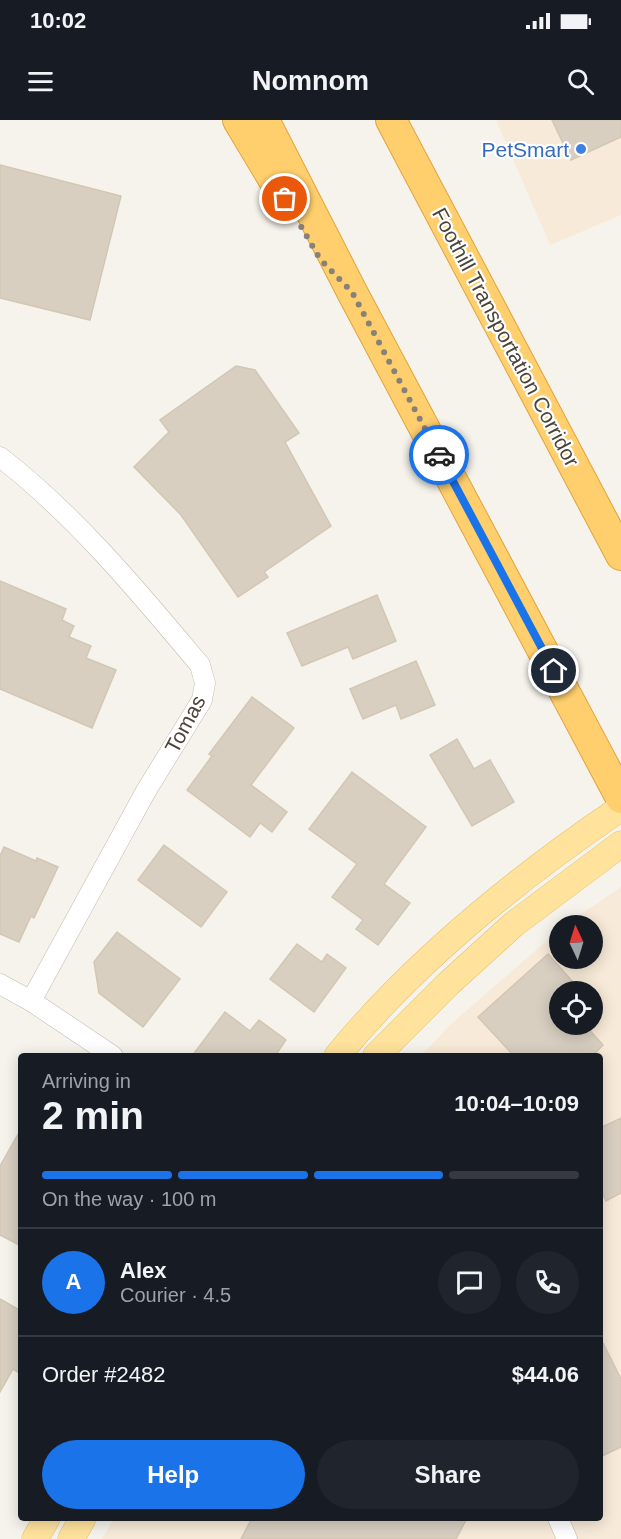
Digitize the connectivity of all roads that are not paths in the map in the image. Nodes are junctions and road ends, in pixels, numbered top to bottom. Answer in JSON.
{"nodes":[{"id":1,"x":238,"y":120,"type":"edge"},
{"id":2,"x":264,"y":120,"type":"edge"},
{"id":3,"x":399,"y":128,"type":"edge"},
{"id":4,"x":352,"y":292,"type":"junction"},
{"id":5,"x":0,"y":457,"type":"edge"},
{"id":6,"x":621,"y":555,"type":"edge"},
{"id":7,"x":621,"y":798,"type":"edge"},
{"id":8,"x":621,"y":808,"type":"edge"},
{"id":9,"x":621,"y":844,"type":"edge"},
{"id":10,"x":0,"y":984,"type":"edge"},
{"id":11,"x":31,"y":1001,"type":"junction"},
{"id":12,"x":109,"y":1053,"type":"edge"},
{"id":13,"x":340,"y":1053,"type":"edge"},
{"id":14,"x":379,"y":1053,"type":"edge"},
{"id":15,"x":45,"y":1521,"type":"edge"},
{"id":16,"x":81,"y":1521,"type":"edge"},
{"id":17,"x":559,"y":1521,"type":"edge"},
{"id":18,"x":35,"y":1539,"type":"edge"},
{"id":19,"x":71,"y":1539,"type":"edge"},
{"id":20,"x":567,"y":1539,"type":"edge"}],
"edges":[{"from":1,"to":4,"type":"highway"},
{"from":2,"to":4,"type":"highway"},
{"from":3,"to":6,"type":"highway","name":"Foothill Transportation Corridor"},
{"from":4,"to":7,"type":"highway"},
{"from":5,"to":11,"type":"street","name":"Tomas"},
{"from":8,"to":13,"type":"main road"},
{"from":9,"to":14,"type":"main road"},
{"from":10,"to":11,"type":"street"},
{"from":11,"to":12,"type":"street"},
{"from":15,"to":18,"type":"main road"},
{"from":16,"to":19,"type":"main road"},
{"from":17,"to":20,"type":"street"}]}
